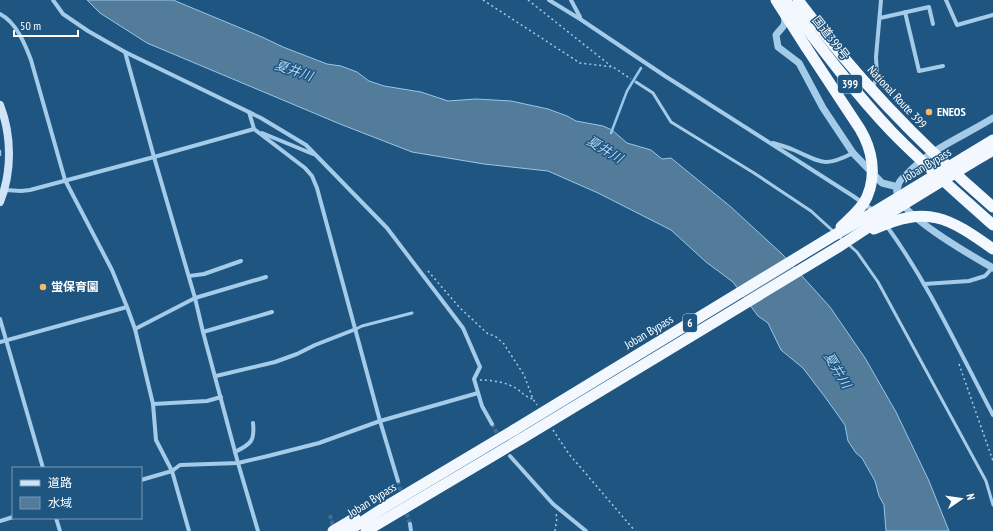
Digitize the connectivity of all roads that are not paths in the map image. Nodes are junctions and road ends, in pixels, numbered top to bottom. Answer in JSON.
{"nodes":[{"id":1,"x":53,"y":0,"type":"edge"},
{"id":2,"x":549,"y":0,"type":"edge"},
{"id":3,"x":571,"y":0,"type":"edge"},
{"id":4,"x":776,"y":0,"type":"edge"},
{"id":5,"x":786,"y":0,"type":"edge"},
{"id":6,"x":798,"y":0,"type":"edge"},
{"id":7,"x":881,"y":0,"type":"edge"},
{"id":8,"x":946,"y":0,"type":"edge"},
{"id":9,"x":784,"y":11,"type":"junction"},
{"id":10,"x":905,"y":12,"type":"junction"},
{"id":11,"x":0,"y":14,"type":"edge"},
{"id":12,"x":993,"y":15,"type":"edge"},
{"id":13,"x":880,"y":18,"type":"junction"},
{"id":14,"x":580,"y":19,"type":"junction"},
{"id":15,"x":933,"y":24,"type":"dead end"},
{"id":16,"x":783,"y":27,"type":"junction"},
{"id":17,"x":795,"y":31,"type":"junction"},
{"id":18,"x":125,"y":52,"type":"junction"},
{"id":19,"x":943,"y":66,"type":"dead end"},
{"id":20,"x":636,"y":82,"type":"dead end"},
{"id":21,"x":871,"y":90,"type":"junction"},
{"id":22,"x":0,"y":105,"type":"edge"},
{"id":23,"x":249,"y":112,"type":"junction"},
{"id":24,"x":993,"y":118,"type":"edge"},
{"id":25,"x":254,"y":128,"type":"junction"},
{"id":26,"x":259,"y":133,"type":"junction"},
{"id":27,"x":993,"y":140,"type":"edge"},
{"id":28,"x":767,"y":141,"type":"junction"},
{"id":29,"x":993,"y":150,"type":"edge"},
{"id":30,"x":853,"y":153,"type":"junction"},
{"id":31,"x":934,"y":153,"type":"junction"},
{"id":32,"x":316,"y":156,"type":"junction"},
{"id":33,"x":154,"y":157,"type":"junction"},
{"id":34,"x":968,"y":160,"type":"junction"},
{"id":35,"x":922,"y":162,"type":"junction"},
{"id":36,"x":65,"y":180,"type":"junction"},
{"id":37,"x":961,"y":180,"type":"junction"},
{"id":38,"x":898,"y":187,"type":"junction"},
{"id":39,"x":5,"y":190,"type":"junction"},
{"id":40,"x":0,"y":202,"type":"edge"},
{"id":41,"x":993,"y":203,"type":"edge"},
{"id":42,"x":993,"y":207,"type":"edge"},
{"id":43,"x":993,"y":225,"type":"edge"},
{"id":44,"x":830,"y":237,"type":"junction"},
{"id":45,"x":840,"y":246,"type":"junction"},
{"id":46,"x":993,"y":248,"type":"edge"},
{"id":47,"x":241,"y":261,"type":"dead end"},
{"id":48,"x":993,"y":267,"type":"edge"},
{"id":49,"x":189,"y":276,"type":"junction"},
{"id":50,"x":266,"y":277,"type":"dead end"},
{"id":51,"x":924,"y":284,"type":"junction"},
{"id":52,"x":195,"y":298,"type":"junction"},
{"id":53,"x":127,"y":307,"type":"junction"},
{"id":54,"x":272,"y":312,"type":"dead end"},
{"id":55,"x":412,"y":312,"type":"dead end"},
{"id":56,"x":0,"y":319,"type":"edge"},
{"id":57,"x":135,"y":329,"type":"junction"},
{"id":58,"x":356,"y":329,"type":"junction"},
{"id":59,"x":203,"y":332,"type":"junction"},
{"id":60,"x":6,"y":340,"type":"junction"},
{"id":61,"x":0,"y":342,"type":"edge"},
{"id":62,"x":216,"y":376,"type":"junction"},
{"id":63,"x":478,"y":393,"type":"junction"},
{"id":64,"x":221,"y":397,"type":"junction"},
{"id":65,"x":153,"y":404,"type":"junction"},
{"id":66,"x":993,"y":415,"type":"edge"},
{"id":67,"x":380,"y":421,"type":"junction"},
{"id":68,"x":253,"y":423,"type":"dead end"},
{"id":69,"x":492,"y":424,"type":"tunnel mouth"},
{"id":70,"x":235,"y":452,"type":"junction"},
{"id":71,"x":510,"y":456,"type":"dead end"},
{"id":72,"x":238,"y":463,"type":"junction"},
{"id":73,"x":43,"y":467,"type":"edge"},
{"id":74,"x":172,"y":471,"type":"junction"},
{"id":75,"x":142,"y":480,"type":"edge"},
{"id":76,"x":398,"y":481,"type":"tunnel mouth"},
{"id":77,"x":401,"y":497,"type":"junction"},
{"id":78,"x":993,"y":506,"type":"edge"},
{"id":79,"x":12,"y":517,"type":"edge"},
{"id":80,"x":56,"y":519,"type":"edge"},
{"id":81,"x":0,"y":521,"type":"edge"},
{"id":82,"x":410,"y":524,"type":"tunnel mouth"},
{"id":83,"x":60,"y":531,"type":"edge"},
{"id":84,"x":189,"y":531,"type":"edge"},
{"id":85,"x":258,"y":531,"type":"edge"},
{"id":86,"x":333,"y":531,"type":"edge"},
{"id":87,"x":348,"y":531,"type":"edge"},
{"id":88,"x":366,"y":531,"type":"edge"},
{"id":89,"x":412,"y":531,"type":"edge"},
{"id":90,"x":586,"y":531,"type":"edge"}],
"edges":[{"from":1,"to":18,"type":"street"},
{"from":2,"to":14,"type":"street"},
{"from":3,"to":14,"type":"street"},
{"from":4,"to":9,"type":"highway","number":"6"},
{"from":5,"to":35,"type":"highway","name":"国道399号","number":"399"},
{"from":6,"to":21,"type":"highway","name":"National Route 399","number":"399"},
{"from":7,"to":13,"type":"street"},
{"from":8,"to":12,"type":"street"},
{"from":9,"to":16,"type":"street"},
{"from":9,"to":17,"type":"highway","number":"6"},
{"from":10,"to":13,"type":"street"},
{"from":10,"to":15,"type":"street"},
{"from":10,"to":19,"type":"street"},
{"from":11,"to":36,"type":"street"},
{"from":13,"to":21,"type":"street"},
{"from":14,"to":28,"type":"street"},
{"from":16,"to":17,"type":"street"},
{"from":16,"to":30,"type":"street"},
{"from":17,"to":44,"type":"highway","number":"6","bridge":true},
{"from":18,"to":23,"type":"street"},
{"from":18,"to":33,"type":"street"},
{"from":20,"to":78,"type":"lane"},
{"from":21,"to":31,"type":"highway","name":"National Route 399","number":"399"},
{"from":22,"to":39,"type":"main road"},
{"from":23,"to":25,"type":"street"},
{"from":23,"to":32,"type":"street"},
{"from":24,"to":31,"type":"street"},
{"from":25,"to":26,"type":"street"},
{"from":25,"to":33,"type":"street"},
{"from":26,"to":32,"type":"street"},
{"from":26,"to":58,"type":"street"},
{"from":27,"to":34,"type":"highway","number":"6"},
{"from":28,"to":30,"type":"street"},
{"from":28,"to":51,"type":"street"},
{"from":29,"to":34,"type":"highway","number":"6"},
{"from":30,"to":38,"type":"street"},
{"from":31,"to":35,"type":"street"},
{"from":31,"to":37,"type":"highway","name":"National Route 399"},
{"from":32,"to":63,"type":"street"},
{"from":33,"to":36,"type":"street"},
{"from":33,"to":49,"type":"street"},
{"from":34,"to":44,"type":"highway","name":"Joban Bypass","number":"6","bridge":true},
{"from":34,"to":45,"type":"highway","number":"6","bridge":true},
{"from":35,"to":38,"type":"street"},
{"from":35,"to":43,"type":"highway","name":"国道399号"},
{"from":36,"to":39,"type":"street"},
{"from":36,"to":53,"type":"street"},
{"from":37,"to":41,"type":"highway"},
{"from":37,"to":42,"type":"highway"},
{"from":38,"to":48,"type":"street"},
{"from":39,"to":40,"type":"main road"},
{"from":44,"to":77,"type":"highway","name":"Joban Bypass","number":"6","bridge":true},
{"from":45,"to":46,"type":"highway","bridge":true},
{"from":45,"to":88,"type":"highway","name":"Joban Bypass","number":"6","bridge":true},
{"from":47,"to":49,"type":"street"},
{"from":48,"to":51,"type":"street"},
{"from":49,"to":52,"type":"street"},
{"from":50,"to":52,"type":"street"},
{"from":51,"to":66,"type":"street"},
{"from":52,"to":57,"type":"street"},
{"from":52,"to":59,"type":"street"},
{"from":53,"to":57,"type":"street"},
{"from":53,"to":60,"type":"street"},
{"from":54,"to":59,"type":"street"},
{"from":55,"to":58,"type":"lane"},
{"from":56,"to":60,"type":"street"},
{"from":57,"to":65,"type":"street"},
{"from":58,"to":62,"type":"street"},
{"from":58,"to":67,"type":"street"},
{"from":59,"to":62,"type":"street"},
{"from":60,"to":61,"type":"street"},
{"from":60,"to":73,"type":"street"},
{"from":62,"to":64,"type":"street"},
{"from":63,"to":67,"type":"street"},
{"from":63,"to":69,"type":"street"},
{"from":64,"to":65,"type":"street"},
{"from":64,"to":70,"type":"street"},
{"from":65,"to":74,"type":"street"},
{"from":67,"to":72,"type":"street"},
{"from":67,"to":76,"type":"street"},
{"from":68,"to":70,"type":"street"},
{"from":70,"to":72,"type":"street"},
{"from":71,"to":90,"type":"street"},
{"from":72,"to":74,"type":"street"},
{"from":72,"to":85,"type":"street"},
{"from":74,"to":75,"type":"street"},
{"from":74,"to":84,"type":"street"},
{"from":77,"to":86,"type":"highway"},
{"from":77,"to":87,"type":"highway","name":"Joban Bypass","number":"6"},
{"from":79,"to":81,"type":"street"},
{"from":80,"to":83,"type":"street"},
{"from":82,"to":89,"type":"street"}]}
